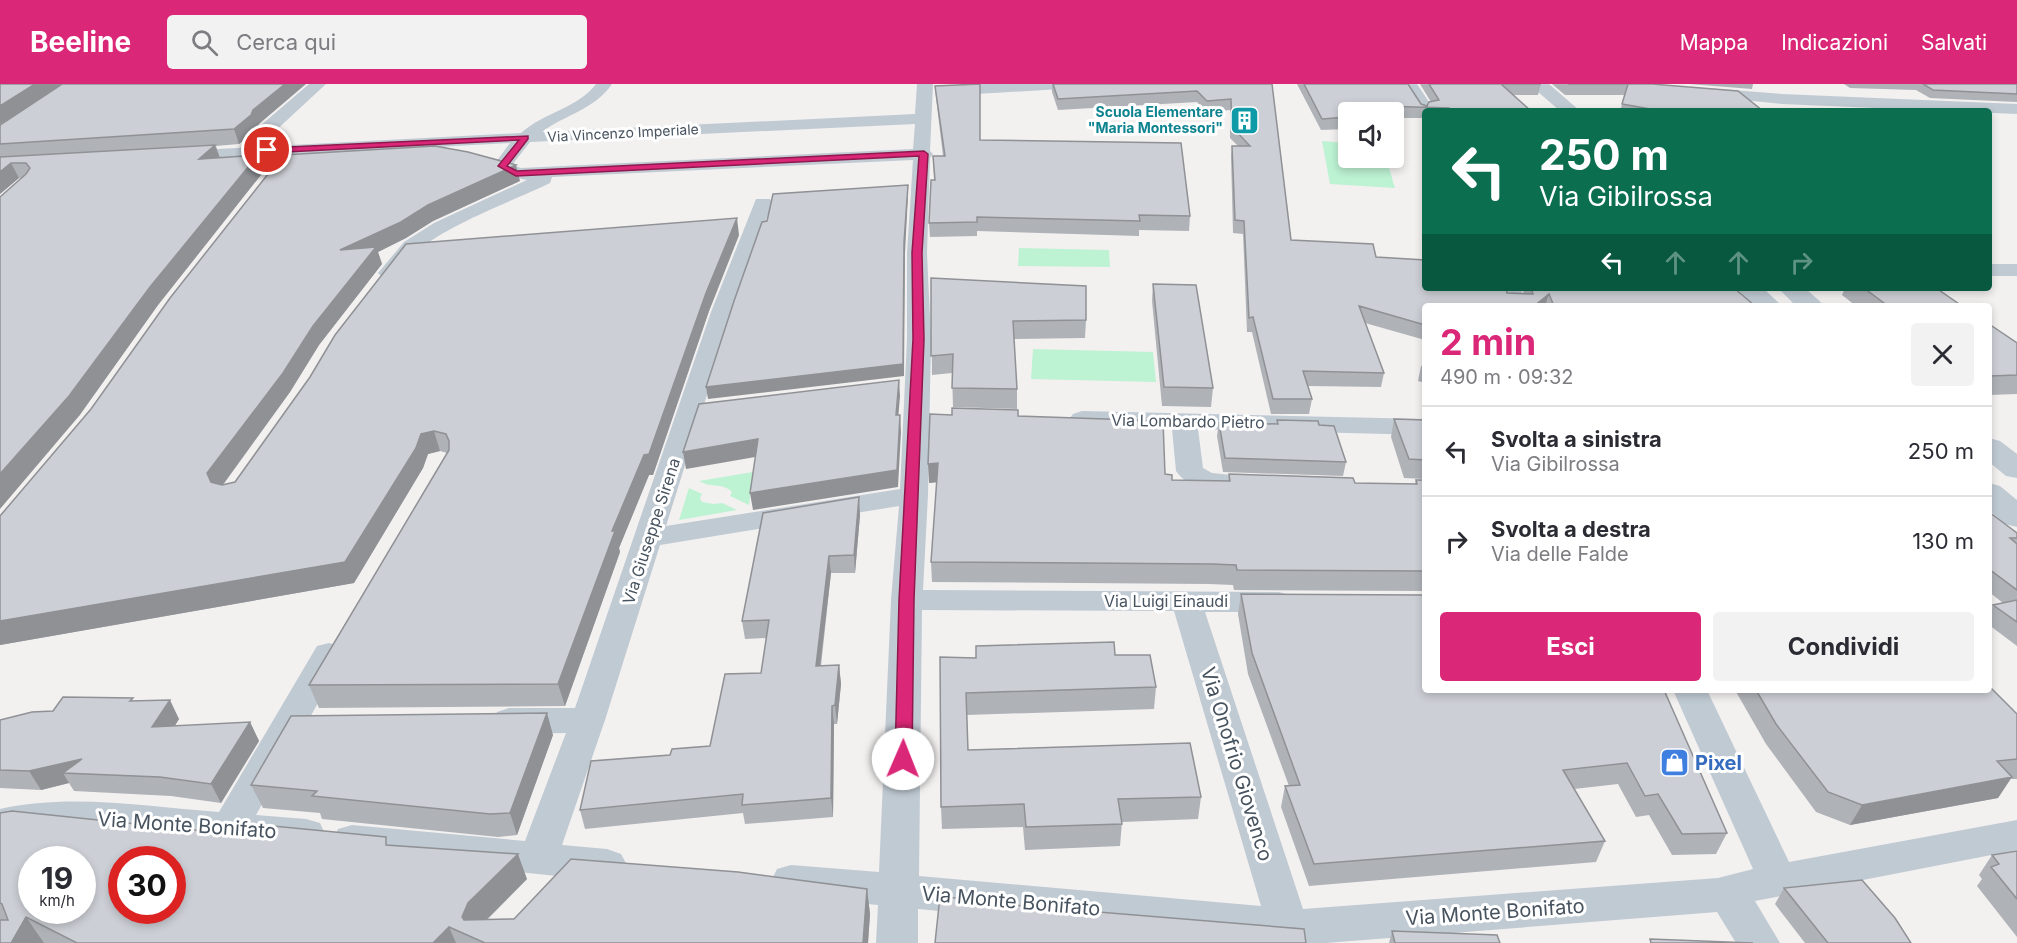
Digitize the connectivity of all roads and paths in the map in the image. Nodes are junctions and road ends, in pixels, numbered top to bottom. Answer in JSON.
{"nodes":[{"id":1,"x":318,"y":84,"type":"edge"},
{"id":2,"x":604,"y":84,"type":"edge"},
{"id":3,"x":1061,"y":84,"type":"edge"},
{"id":4,"x":1408,"y":84,"type":"edge"},
{"id":5,"x":1763,"y":84,"type":"edge"},
{"id":6,"x":1530,"y":87,"type":"edge"},
{"id":7,"x":926,"y":88,"type":"edge"},
{"id":8,"x":1690,"y":91,"type":"edge"},
{"id":9,"x":1782,"y":99,"type":"junction"},
{"id":10,"x":1424,"y":108,"type":"edge"},
{"id":11,"x":1542,"y":108,"type":"edge"},
{"id":12,"x":1566,"y":108,"type":"edge"},
{"id":13,"x":2017,"y":109,"type":"edge"},
{"id":14,"x":923,"y":119,"type":"junction"},
{"id":15,"x":303,"y":128,"type":"dead end"},
{"id":16,"x":266,"y":130,"type":"dead end"},
{"id":17,"x":525,"y":137,"type":"junction"},
{"id":18,"x":924,"y":154,"type":"junction"},
{"id":19,"x":162,"y":157,"type":"edge"},
{"id":20,"x":468,"y":158,"type":"edge"},
{"id":21,"x":488,"y":158,"type":"edge"},
{"id":22,"x":280,"y":164,"type":"junction"},
{"id":23,"x":512,"y":166,"type":"junction"},
{"id":24,"x":221,"y":171,"type":"edge"},
{"id":25,"x":763,"y":203,"type":"dead end"},
{"id":26,"x":1992,"y":269,"type":"edge"},
{"id":27,"x":2017,"y":270,"type":"edge"},
{"id":28,"x":378,"y":286,"type":"edge"},
{"id":29,"x":1752,"y":291,"type":"edge"},
{"id":30,"x":1794,"y":291,"type":"edge"},
{"id":31,"x":1766,"y":303,"type":"edge"},
{"id":32,"x":1808,"y":303,"type":"edge"},
{"id":33,"x":1056,"y":418,"type":"edge"},
{"id":34,"x":1184,"y":420,"type":"junction"},
{"id":35,"x":1422,"y":427,"type":"edge"},
{"id":36,"x":1992,"y":449,"type":"edge"},
{"id":37,"x":2017,"y":469,"type":"edge"},
{"id":38,"x":1269,"y":484,"type":"edge"},
{"id":39,"x":914,"y":495,"type":"junction"},
{"id":40,"x":1992,"y":496,"type":"edge"},
{"id":41,"x":2017,"y":517,"type":"edge"},
{"id":42,"x":648,"y":538,"type":"junction"},
{"id":43,"x":907,"y":600,"type":"junction"},
{"id":44,"x":1186,"y":602,"type":"junction"},
{"id":45,"x":1306,"y":602,"type":"edge"},
{"id":46,"x":342,"y":631,"type":"edge"},
{"id":47,"x":1691,"y":693,"type":"edge"},
{"id":48,"x":588,"y":720,"type":"junction"},
{"id":49,"x":480,"y":721,"type":"edge"},
{"id":50,"x":289,"y":723,"type":"junction"},
{"id":51,"x":325,"y":723,"type":"edge"},
{"id":52,"x":8,"y":826,"type":"edge"},
{"id":53,"x":230,"y":827,"type":"junction"},
{"id":54,"x":2017,"y":835,"type":"edge"},
{"id":55,"x":642,"y":868,"type":"edge"},
{"id":56,"x":550,"y":871,"type":"junction"},
{"id":57,"x":760,"y":878,"type":"edge"},
{"id":58,"x":1778,"y":881,"type":"junction"},
{"id":59,"x":900,"y":891,"type":"junction"},
{"id":60,"x":1728,"y":894,"type":"junction"},
{"id":61,"x":1288,"y":926,"type":"junction"},
{"id":62,"x":1330,"y":934,"type":"edge"},
{"id":63,"x":897,"y":943,"type":"edge"},
{"id":64,"x":1759,"y":943,"type":"edge"}],
"edges":[{"from":1,"to":16,"type":"street"},
{"from":2,"to":17,"type":"street"},
{"from":3,"to":7,"type":"street"},
{"from":4,"to":10,"type":"street"},
{"from":5,"to":9,"type":"street"},
{"from":6,"to":11,"type":"street"},
{"from":6,"to":12,"type":"street"},
{"from":7,"to":14,"type":"street"},
{"from":8,"to":9,"type":"street"},
{"from":9,"to":13,"type":"street"},
{"from":14,"to":17,"type":"street","name":"Via Vincenzo Imperiale"},
{"from":14,"to":18,"type":"street"},
{"from":15,"to":22,"type":"street"},
{"from":17,"to":22,"type":"street","name":"Via Vincenzo Imperiale"},
{"from":17,"to":23,"type":"street"},
{"from":18,"to":23,"type":"street"},
{"from":18,"to":39,"type":"street"},
{"from":19,"to":22,"type":"street","name":"Via Vincenzo Imperiale"},
{"from":20,"to":22,"type":"street"},
{"from":21,"to":23,"type":"street"},
{"from":22,"to":24,"type":"street"},
{"from":23,"to":28,"type":"street"},
{"from":25,"to":42,"type":"street","name":"Via Giuseppe Sirena"},
{"from":26,"to":27,"type":"street"},
{"from":29,"to":31,"type":"street"},
{"from":30,"to":32,"type":"street"},
{"from":33,"to":34,"type":"street","name":"Via Lombardo Pietro"},
{"from":34,"to":35,"type":"street","name":"Via Lombardo Pietro"},
{"from":34,"to":38,"type":"street"},
{"from":36,"to":37,"type":"street"},
{"from":39,"to":42,"type":"street"},
{"from":39,"to":43,"type":"street"},
{"from":40,"to":41,"type":"street"},
{"from":42,"to":48,"type":"street","name":"Via Giuseppe Sirena"},
{"from":43,"to":44,"type":"street","name":"Via Luigi Einaudi"},
{"from":43,"to":59,"type":"street"},
{"from":44,"to":45,"type":"street","name":"Via Luigi Einaudi"},
{"from":44,"to":61,"type":"street","name":"Via Onofrio Giovenco"},
{"from":46,"to":50,"type":"street"},
{"from":47,"to":58,"type":"street"},
{"from":48,"to":49,"type":"street"},
{"from":48,"to":56,"type":"street","name":"Via Giuseppe Sirena"},
{"from":50,"to":51,"type":"street"},
{"from":50,"to":53,"type":"street"},
{"from":52,"to":53,"type":"street","name":"Via Monte Bonifato"},
{"from":53,"to":56,"type":"street","name":"Via Monte Bonifato"},
{"from":54,"to":58,"type":"street","name":"Via Monte Bonifato"},
{"from":55,"to":56,"type":"street","name":"Via Monte Bonifato"},
{"from":57,"to":59,"type":"street","name":"Via Monte Bonifato"},
{"from":58,"to":60,"type":"street","name":"Via Monte Bonifato"},
{"from":59,"to":61,"type":"street","name":"Via Monte Bonifato"},
{"from":59,"to":63,"type":"street"},
{"from":60,"to":62,"type":"street","name":"Via Monte Bonifato"},
{"from":60,"to":64,"type":"street"},
{"from":61,"to":62,"type":"street","name":"Via Monte Bonifato"}]}
